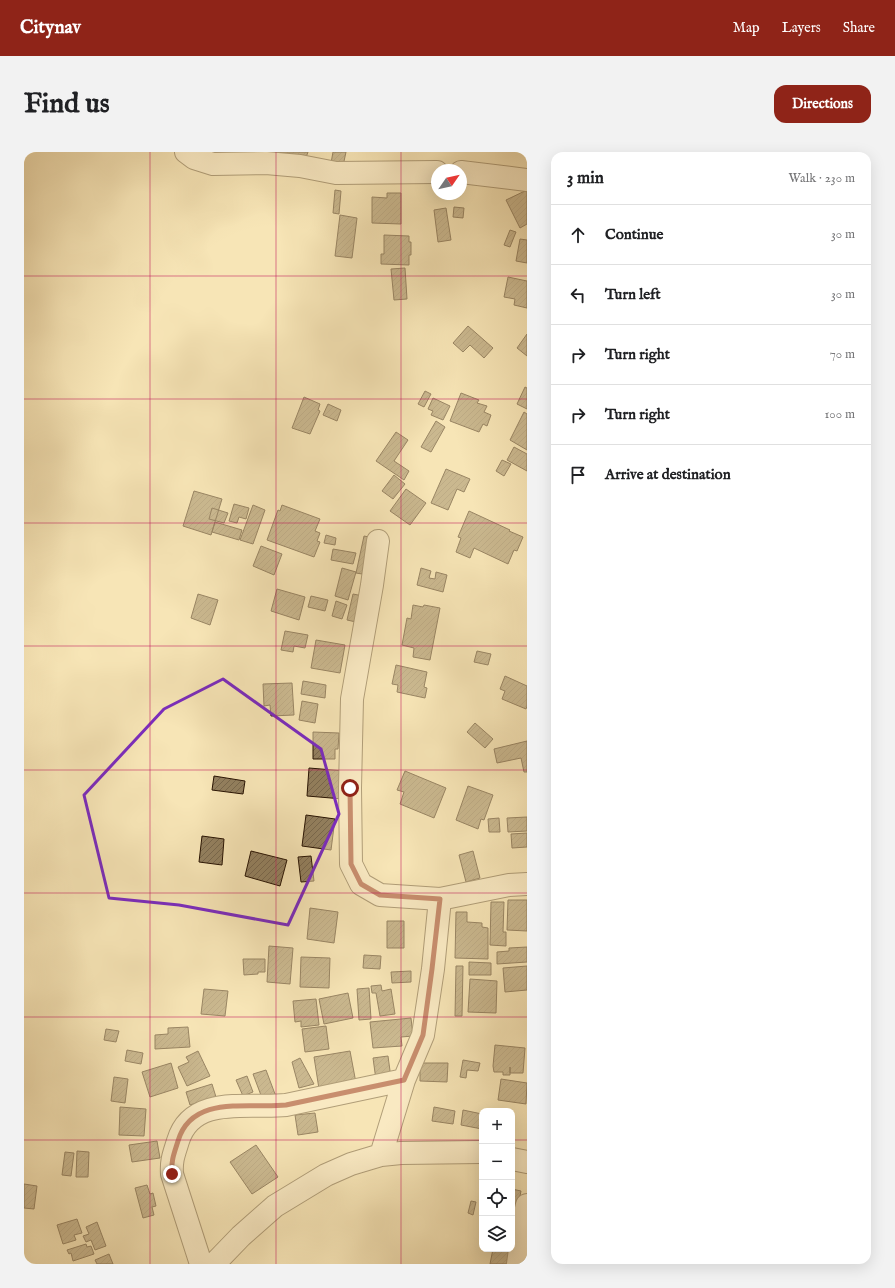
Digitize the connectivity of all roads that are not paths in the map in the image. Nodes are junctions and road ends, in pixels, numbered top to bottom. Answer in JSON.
{"nodes":[{"id":1,"x":186,"y":152,"type":"edge"},
{"id":2,"x":431,"y":172,"type":"edge"},
{"id":3,"x":467,"y":173,"type":"edge"},
{"id":4,"x":527,"y":180,"type":"edge"},
{"id":5,"x":378,"y":541,"type":"dead end"},
{"id":6,"x":527,"y":884,"type":"edge"},
{"id":7,"x":440,"y":899,"type":"junction"},
{"id":8,"x":404,"y":1080,"type":"junction"},
{"id":9,"x":479,"y":1152,"type":"edge"},
{"id":10,"x":381,"y":1155,"type":"junction"},
{"id":11,"x":515,"y":1160,"type":"edge"},
{"id":12,"x":527,"y":1162,"type":"edge"},
{"id":13,"x":527,"y":1205,"type":"edge"},
{"id":14,"x":201,"y":1264,"type":"edge"},
{"id":15,"x":214,"y":1264,"type":"edge"},
{"id":16,"x":518,"y":1264,"type":"edge"}],
"edges":[{"from":1,"to":2,"type":"street"},
{"from":3,"to":4,"type":"street"},
{"from":5,"to":7,"type":"street"},
{"from":6,"to":7,"type":"street"},
{"from":7,"to":8,"type":"street"},
{"from":8,"to":10,"type":"street"},
{"from":8,"to":14,"type":"street"},
{"from":9,"to":10,"type":"street"},
{"from":10,"to":15,"type":"street"},
{"from":11,"to":12,"type":"street"},
{"from":13,"to":16,"type":"street"}]}
